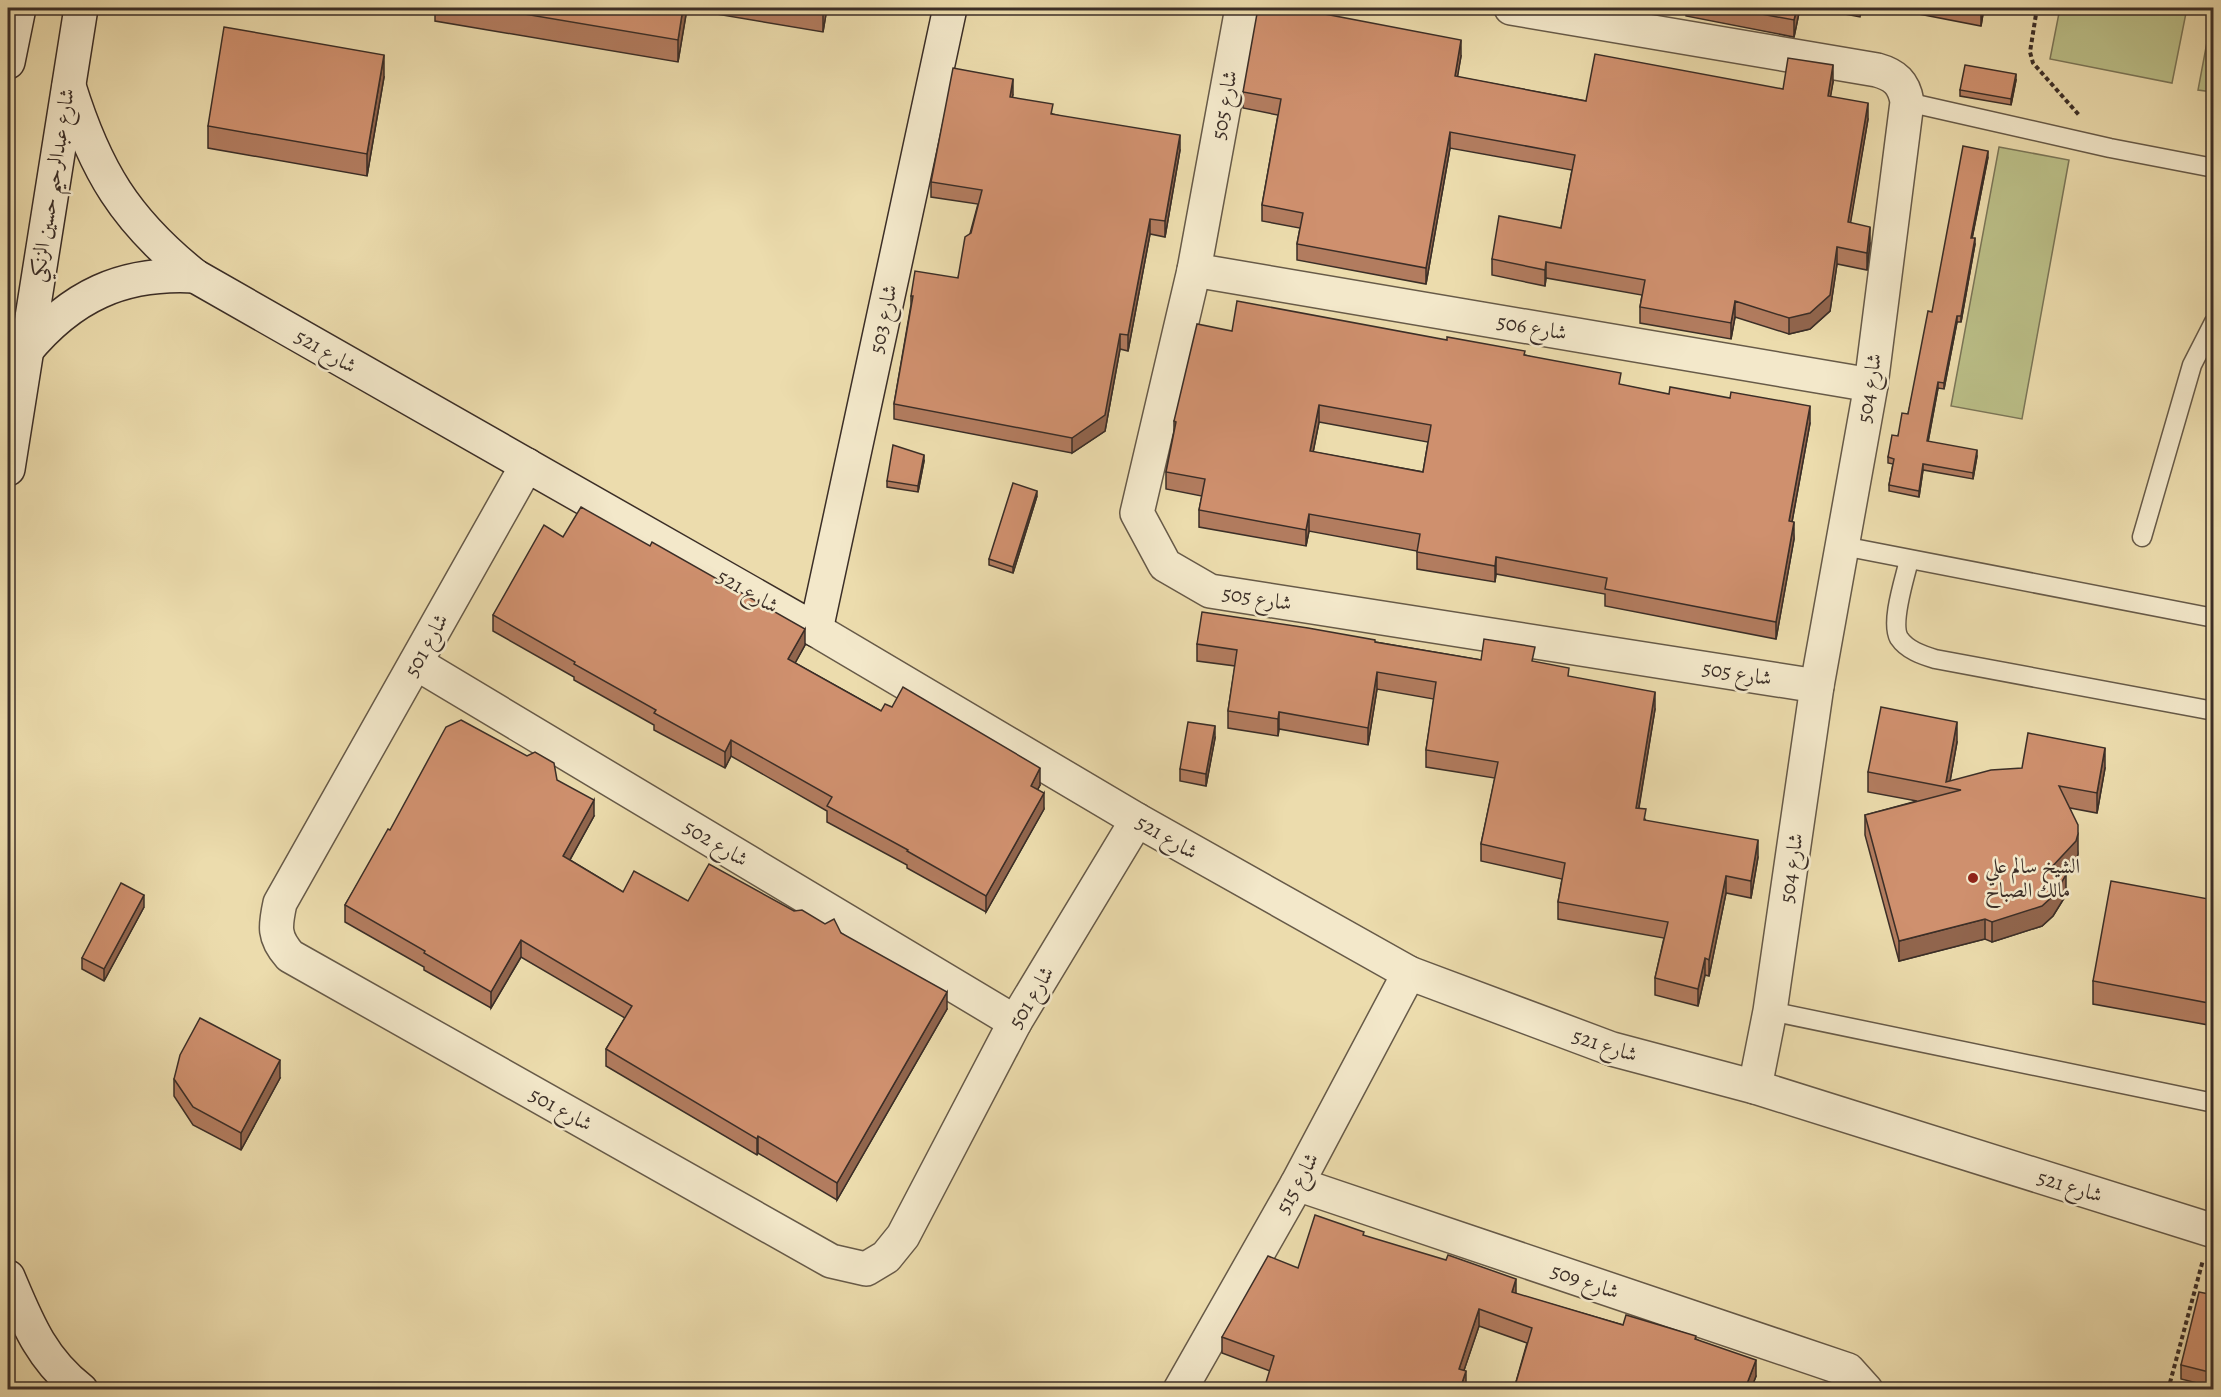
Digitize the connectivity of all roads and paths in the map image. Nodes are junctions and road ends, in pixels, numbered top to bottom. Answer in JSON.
{"nodes":[{"id":1,"x":19,"y":8,"type":"edge"},
{"id":2,"x":81,"y":8,"type":"edge"},
{"id":3,"x":950,"y":8,"type":"edge"},
{"id":4,"x":1242,"y":8,"type":"edge"},
{"id":5,"x":1511,"y":8,"type":"edge"},
{"id":6,"x":2037,"y":8,"type":"edge"},
{"id":7,"x":1573,"y":13,"type":"edge"},
{"id":8,"x":8,"y":62,"type":"edge"},
{"id":9,"x":69,"y":86,"type":"junction"},
{"id":10,"x":1907,"y":102,"type":"junction"},
{"id":11,"x":2110,"y":148,"type":"junction"},
{"id":12,"x":2214,"y":168,"type":"edge"},
{"id":13,"x":1194,"y":270,"type":"junction"},
{"id":14,"x":195,"y":276,"type":"junction"},
{"id":15,"x":2214,"y":322,"type":"edge"},
{"id":16,"x":25,"y":352,"type":"junction"},
{"id":17,"x":1870,"y":385,"type":"junction"},
{"id":18,"x":527,"y":465,"type":"junction"},
{"id":19,"x":8,"y":469,"type":"edge"},
{"id":20,"x":2142,"y":537,"type":"dead end"},
{"id":21,"x":1843,"y":546,"type":"junction"},
{"id":22,"x":1909,"y":560,"type":"junction"},
{"id":23,"x":2214,"y":618,"type":"edge"},
{"id":24,"x":816,"y":630,"type":"junction"},
{"id":25,"x":416,"y":663,"type":"junction"},
{"id":26,"x":1817,"y":686,"type":"junction"},
{"id":27,"x":2214,"y":711,"type":"edge"},
{"id":28,"x":1137,"y":820,"type":"junction"},
{"id":29,"x":1409,"y":974,"type":"junction"},
{"id":30,"x":1770,"y":1011,"type":"junction"},
{"id":31,"x":1015,"y":1022,"type":"junction"},
{"id":32,"x":1755,"y":1087,"type":"junction"},
{"id":33,"x":2214,"y":1103,"type":"edge"},
{"id":34,"x":1297,"y":1184,"type":"junction"},
{"id":35,"x":2212,"y":1231,"type":"edge"},
{"id":36,"x":8,"y":1275,"type":"edge"},
{"id":37,"x":8,"y":1307,"type":"edge"},
{"id":38,"x":81,"y":1389,"type":"edge"},
{"id":39,"x":1180,"y":1389,"type":"edge"},
{"id":40,"x":1866,"y":1389,"type":"edge"},
{"id":41,"x":2168,"y":1389,"type":"edge"}],
"edges":[{"from":1,"to":8,"type":"street"},
{"from":2,"to":9,"type":"street","name":"شارع عبدالرحيم حسين الزنكي"},
{"from":3,"to":24,"type":"street","name":"شارع 503"},
{"from":4,"to":13,"type":"street","name":"شارع 505"},
{"from":5,"to":7,"type":"street"},
{"from":6,"to":11,"type":"path"},
{"from":7,"to":10,"type":"street"},
{"from":9,"to":14,"type":"street","name":"شارع 521"},
{"from":9,"to":16,"type":"street","name":"شارع عبدالرحيم حسين الزنكي"},
{"from":10,"to":11,"type":"lane"},
{"from":10,"to":17,"type":"street","name":"شارع 504"},
{"from":11,"to":12,"type":"lane"},
{"from":13,"to":17,"type":"street","name":"شارع 506"},
{"from":13,"to":26,"type":"street","name":"شارع 505"},
{"from":14,"to":16,"type":"street","name":"شارع 521"},
{"from":14,"to":18,"type":"street","name":"شارع 521"},
{"from":15,"to":20,"type":"lane"},
{"from":16,"to":19,"type":"street","name":"شارع عبدالرحيم حسين الزنكي"},
{"from":17,"to":21,"type":"street","name":"شارع 504"},
{"from":18,"to":24,"type":"street","name":"شارع 521"},
{"from":18,"to":25,"type":"street","name":"شارع 501"},
{"from":21,"to":22,"type":"lane"},
{"from":21,"to":26,"type":"street","name":"شارع 504"},
{"from":22,"to":23,"type":"lane"},
{"from":22,"to":27,"type":"lane"},
{"from":24,"to":28,"type":"street","name":"شارع 521"},
{"from":25,"to":31,"type":"street","name":"شارع 502"},
{"from":25,"to":31,"type":"street","name":"شارع 501"},
{"from":26,"to":30,"type":"street","name":"شارع 504"},
{"from":28,"to":29,"type":"street","name":"شارع 521"},
{"from":28,"to":31,"type":"street","name":"شارع 501"},
{"from":29,"to":32,"type":"street","name":"شارع 521"},
{"from":29,"to":34,"type":"street","name":"شارع 515"},
{"from":30,"to":32,"type":"street","name":"شارع 504"},
{"from":30,"to":33,"type":"lane"},
{"from":32,"to":35,"type":"street","name":"شارع 521"},
{"from":34,"to":39,"type":"street","name":"شارع 515"},
{"from":34,"to":40,"type":"street","name":"شارع 509"},
{"from":35,"to":41,"type":"path"},
{"from":36,"to":37,"type":"street"},
{"from":36,"to":38,"type":"street"}]}
